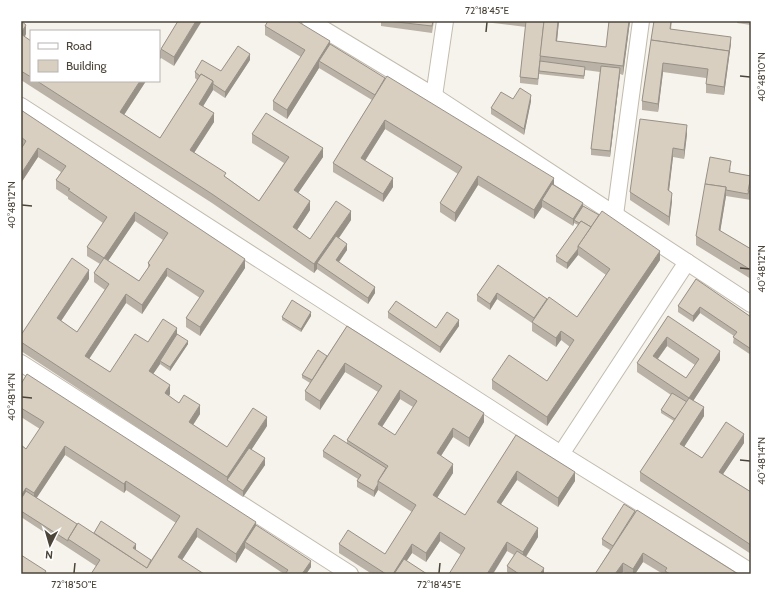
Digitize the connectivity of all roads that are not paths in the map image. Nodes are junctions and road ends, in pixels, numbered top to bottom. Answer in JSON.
{"nodes":[{"id":1,"x":310,"y":21,"type":"edge"},
{"id":2,"x":445,"y":21,"type":"edge"},
{"id":3,"x":641,"y":21,"type":"edge"},
{"id":4,"x":434,"y":96,"type":"junction"},
{"id":5,"x":21,"y":106,"type":"edge"},
{"id":6,"x":615,"y":215,"type":"junction"},
{"id":7,"x":687,"y":262,"type":"junction"},
{"id":8,"x":751,"y":304,"type":"edge"},
{"id":9,"x":21,"y":363,"type":"edge"},
{"id":10,"x":561,"y":454,"type":"junction"},
{"id":11,"x":751,"y":572,"type":"edge"},
{"id":12,"x":350,"y":574,"type":"edge"}],
"edges":[{"from":1,"to":4,"type":"street"},
{"from":2,"to":4,"type":"street"},
{"from":3,"to":6,"type":"street"},
{"from":4,"to":6,"type":"street"},
{"from":5,"to":10,"type":"street"},
{"from":6,"to":7,"type":"street"},
{"from":7,"to":8,"type":"street"},
{"from":7,"to":10,"type":"street"},
{"from":9,"to":12,"type":"street"},
{"from":10,"to":11,"type":"street"}]}
